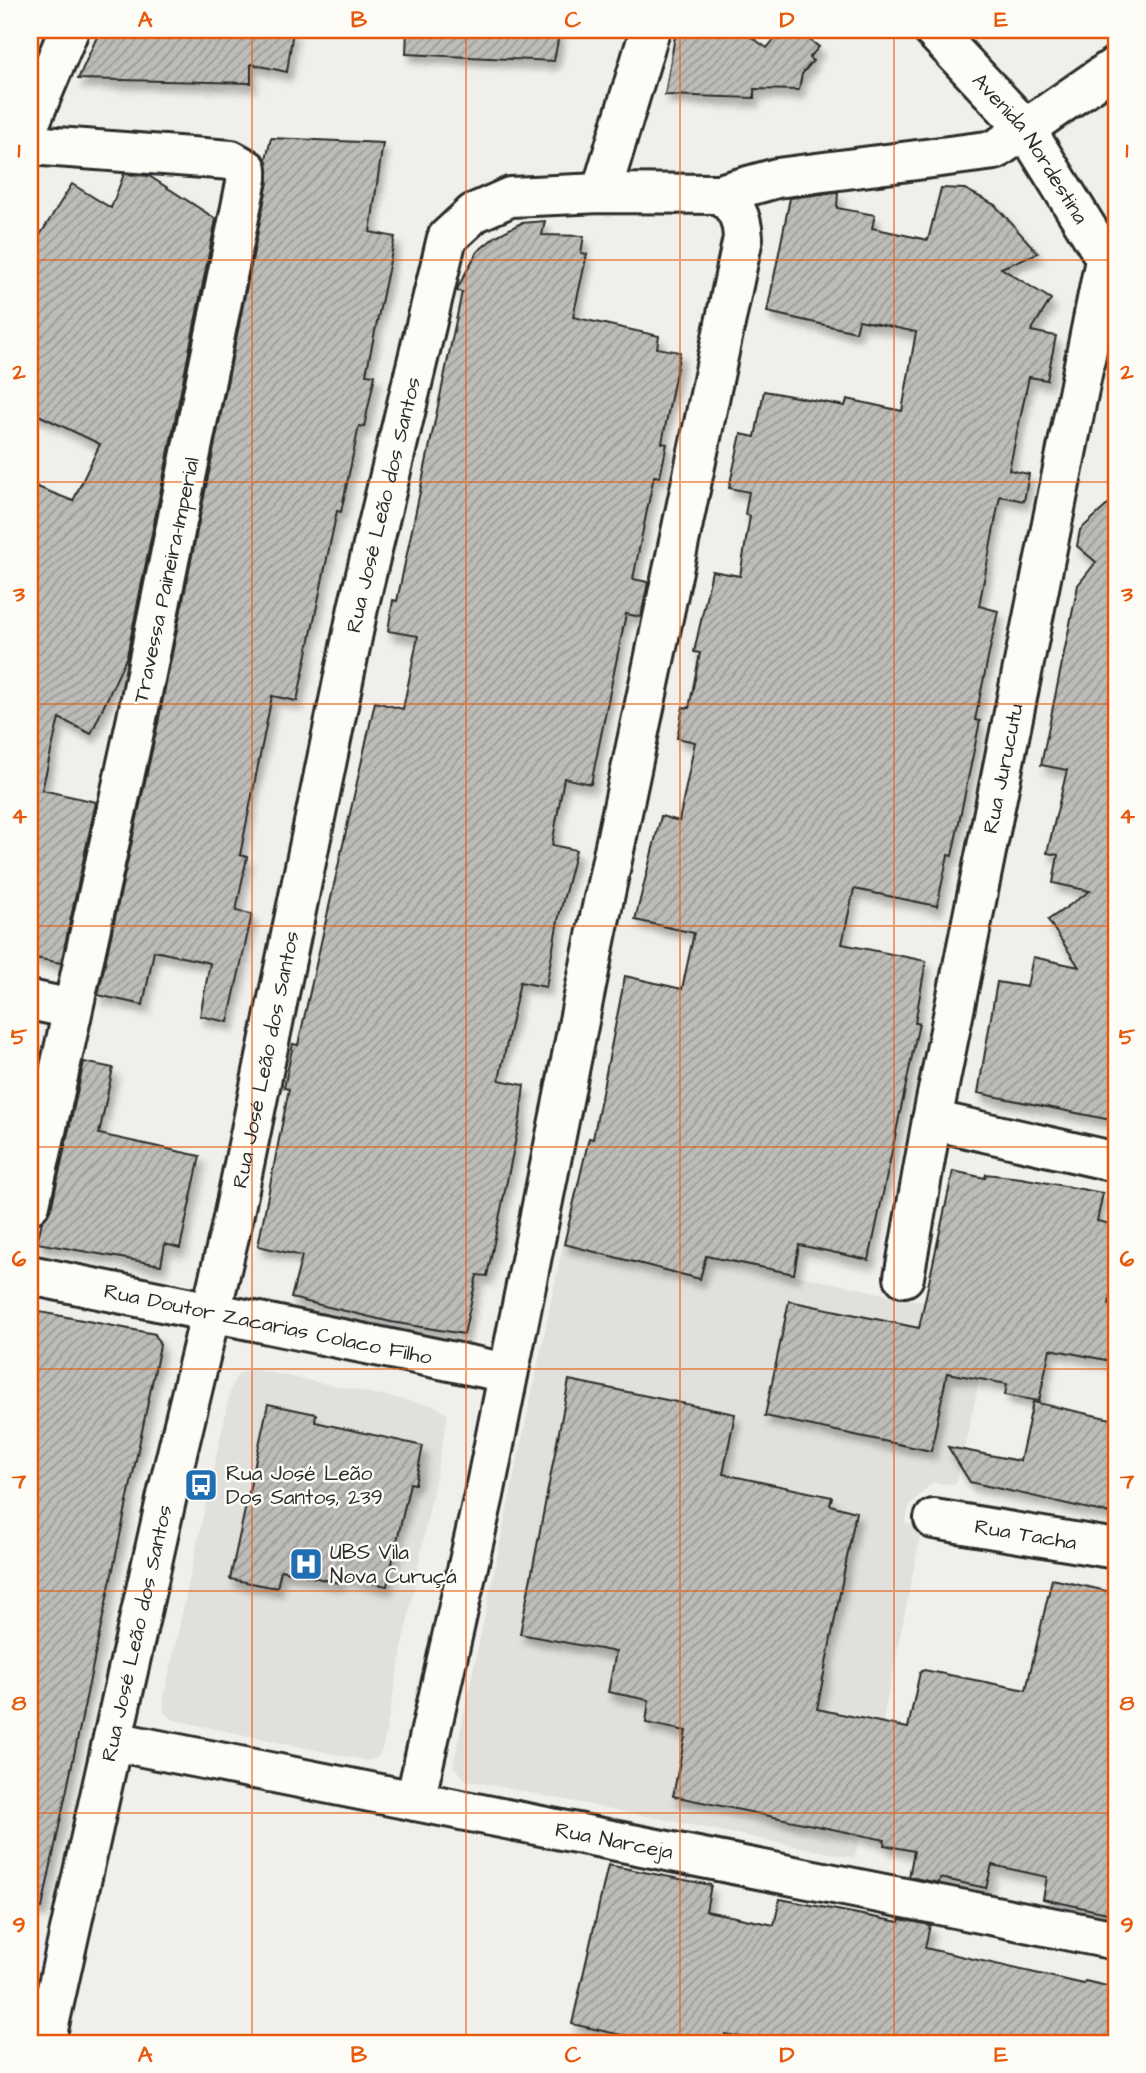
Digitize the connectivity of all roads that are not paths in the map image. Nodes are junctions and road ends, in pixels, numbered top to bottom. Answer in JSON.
{"nodes":[{"id":1,"x":69,"y":30,"type":"edge"},
{"id":2,"x":650,"y":30,"type":"edge"},
{"id":3,"x":933,"y":30,"type":"edge"},
{"id":4,"x":1116,"y":66,"type":"edge"},
{"id":5,"x":30,"y":123,"type":"edge"},
{"id":6,"x":1025,"y":128,"type":"junction"},
{"id":7,"x":30,"y":145,"type":"edge"},
{"id":8,"x":601,"y":193,"type":"junction"},
{"id":9,"x":719,"y":194,"type":"junction"},
{"id":10,"x":1111,"y":267,"type":"edge"},
{"id":11,"x":30,"y":1000,"type":"edge"},
{"id":12,"x":72,"y":1009,"type":"junction"},
{"id":13,"x":932,"y":1120,"type":"junction"},
{"id":14,"x":1116,"y":1161,"type":"edge"},
{"id":15,"x":30,"y":1204,"type":"edge"},
{"id":16,"x":30,"y":1275,"type":"edge"},
{"id":17,"x":904,"y":1277,"type":"dead end"},
{"id":18,"x":211,"y":1314,"type":"junction"},
{"id":19,"x":508,"y":1373,"type":"junction"},
{"id":20,"x":934,"y":1519,"type":"dead end"},
{"id":21,"x":1116,"y":1549,"type":"edge"},
{"id":22,"x":113,"y":1741,"type":"junction"},
{"id":23,"x":415,"y":1801,"type":"junction"},
{"id":24,"x":1116,"y":1940,"type":"edge"},
{"id":25,"x":45,"y":2043,"type":"edge"}],
"edges":[{"from":1,"to":5,"type":"street"},
{"from":2,"to":8,"type":"street"},
{"from":3,"to":6,"type":"street","name":"Avenida Nordestina"},
{"from":4,"to":6,"type":"street","name":"Rua José Leão dos Santos"},
{"from":6,"to":9,"type":"street","name":"Rua José Leão dos Santos"},
{"from":6,"to":10,"type":"street","name":"Avenida Nordestina"},
{"from":7,"to":12,"type":"street","name":"Travessa Paineira-Imperial"},
{"from":8,"to":9,"type":"street","name":"Rua José Leão dos Santos"},
{"from":8,"to":18,"type":"street","name":"Rua José Leão dos Santos"},
{"from":9,"to":19,"type":"street"},
{"from":10,"to":13,"type":"street","name":"Rua Jurucutu"},
{"from":11,"to":12,"type":"street"},
{"from":12,"to":15,"type":"street","name":"Travessa Paineira-Imperial"},
{"from":13,"to":14,"type":"street"},
{"from":13,"to":17,"type":"street","name":"Rua Jurucutu"},
{"from":16,"to":18,"type":"street","name":"Rua Doutor Zacarias Colaco Filho"},
{"from":18,"to":19,"type":"street","name":"Rua Doutor Zacarias Colaco Filho"},
{"from":18,"to":22,"type":"street","name":"Rua José Leão dos Santos"},
{"from":19,"to":23,"type":"street"},
{"from":20,"to":21,"type":"street","name":"Rua Tacha"},
{"from":22,"to":23,"type":"street","name":"Rua Narceja"},
{"from":22,"to":25,"type":"street","name":"Rua José Leão dos Santos"},
{"from":23,"to":24,"type":"street","name":"Rua Narceja"}]}
